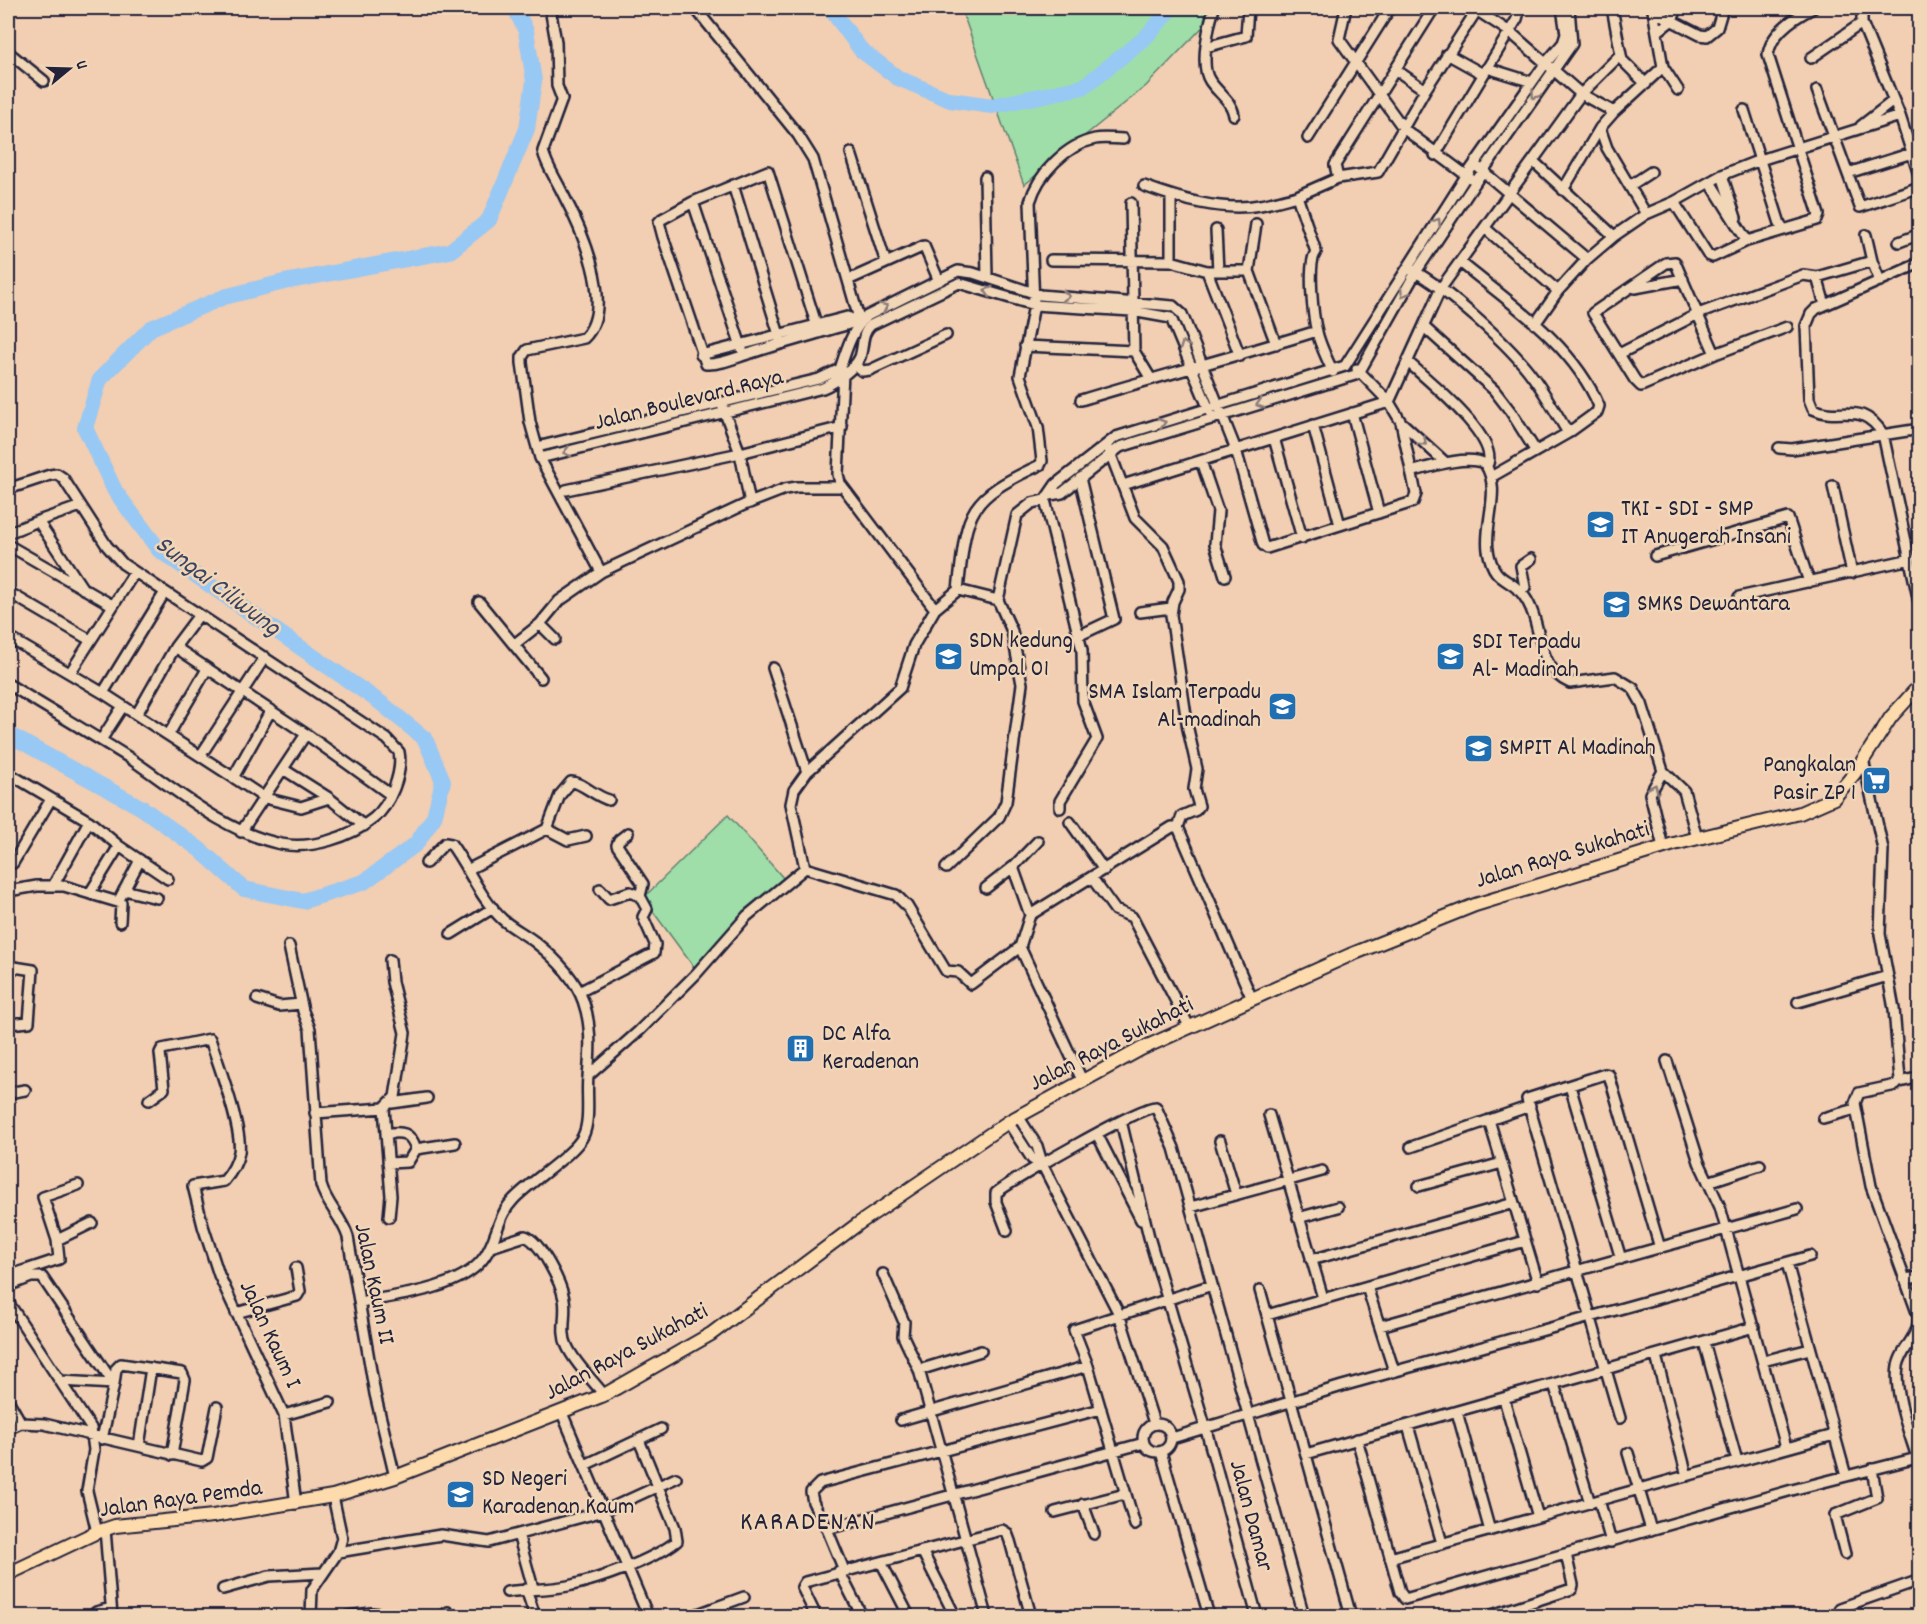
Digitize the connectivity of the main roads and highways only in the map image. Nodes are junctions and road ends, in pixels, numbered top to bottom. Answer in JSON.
{"nodes":[{"id":1,"x":1918,"y":690,"type":"edge"},
{"id":2,"x":333,"y":1496,"type":"joint"},
{"id":3,"x":8,"y":1574,"type":"edge"}],
"edges":[{"from":1,"to":2,"type":"main road","name":"Jalan Raya Sukahati"},
{"from":2,"to":3,"type":"main road","name":"Jalan Raya Pemda"}]}
